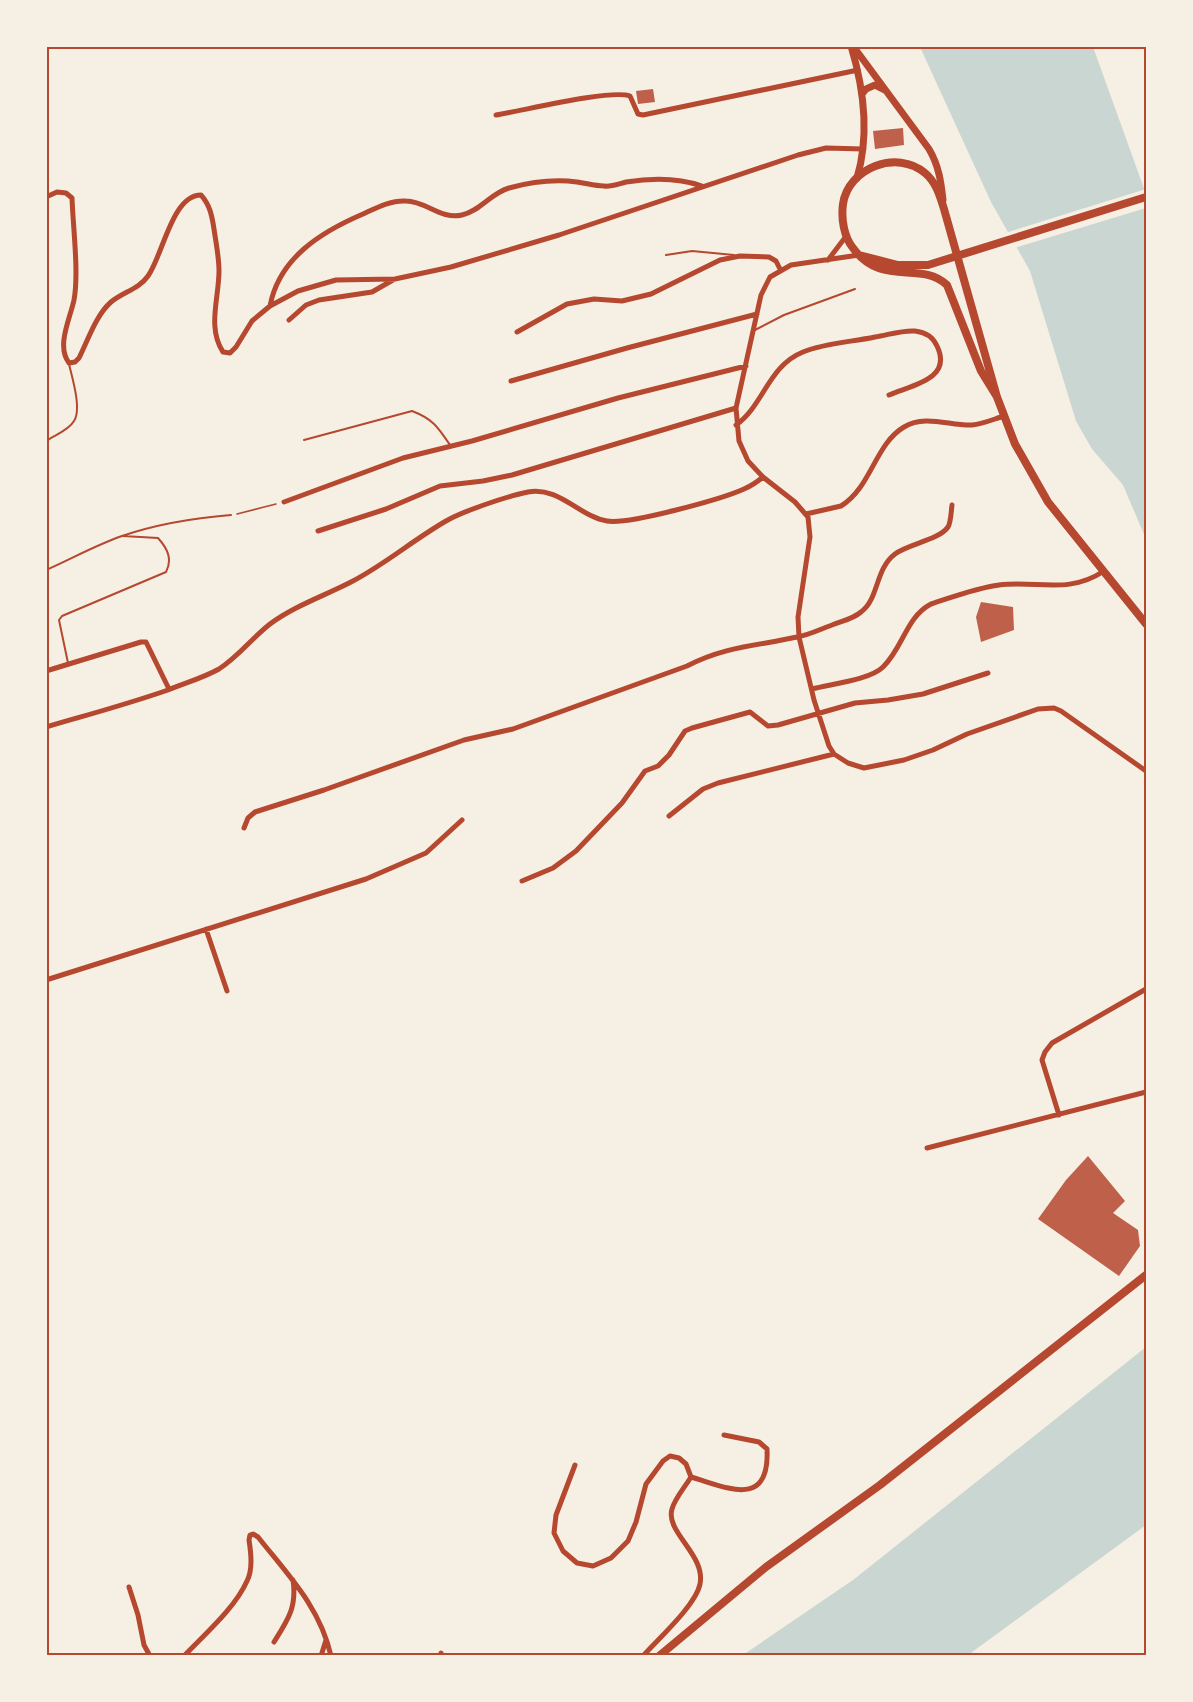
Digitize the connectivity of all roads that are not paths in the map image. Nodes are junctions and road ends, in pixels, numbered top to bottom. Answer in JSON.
{"nodes":[{"id":1,"x":852,"y":46,"type":"edge"},
{"id":2,"x":858,"y":70,"type":"junction"},
{"id":3,"x":888,"y":92,"type":"junction"},
{"id":4,"x":862,"y":94,"type":"junction"},
{"id":5,"x":496,"y":115,"type":"dead end"},
{"id":6,"x":863,"y":149,"type":"junction"},
{"id":7,"x":857,"y":177,"type":"junction"},
{"id":8,"x":702,"y":186,"type":"junction"},
{"id":9,"x":46,"y":197,"type":"edge"},
{"id":10,"x":1146,"y":197,"type":"edge"},
{"id":11,"x":945,"y":209,"type":"junction"},
{"id":12,"x":847,"y":235,"type":"junction"},
{"id":13,"x":666,"y":255,"type":"dead end"},
{"id":14,"x":859,"y":255,"type":"junction"},
{"id":15,"x":740,"y":256,"type":"junction"},
{"id":16,"x":828,"y":260,"type":"junction"},
{"id":17,"x":780,"y":269,"type":"junction"},
{"id":18,"x":395,"y":279,"type":"junction"},
{"id":19,"x":855,"y":289,"type":"dead end"},
{"id":20,"x":270,"y":306,"type":"junction"},
{"id":21,"x":757,"y":314,"type":"junction"},
{"id":22,"x":289,"y":320,"type":"dead end"},
{"id":23,"x":753,"y":331,"type":"junction"},
{"id":24,"x":517,"y":332,"type":"dead end"},
{"id":25,"x":69,"y":363,"type":"junction"},
{"id":26,"x":746,"y":366,"type":"junction"},
{"id":27,"x":511,"y":381,"type":"dead end"},
{"id":28,"x":889,"y":395,"type":"dead end"},
{"id":29,"x":997,"y":397,"type":"junction"},
{"id":30,"x":736,"y":408,"type":"junction"},
{"id":31,"x":1004,"y":416,"type":"junction"},
{"id":32,"x":736,"y":425,"type":"junction"},
{"id":33,"x":304,"y":440,"type":"dead end"},
{"id":34,"x":46,"y":441,"type":"edge"},
{"id":35,"x":450,"y":445,"type":"junction"},
{"id":36,"x":763,"y":477,"type":"junction"},
{"id":37,"x":284,"y":502,"type":"road end"},
{"id":38,"x":952,"y":505,"type":"dead end"},
{"id":39,"x":806,"y":514,"type":"junction"},
{"id":40,"x":231,"y":515,"type":"road end"},
{"id":41,"x":318,"y":531,"type":"dead end"},
{"id":42,"x":123,"y":536,"type":"junction"},
{"id":43,"x":46,"y":570,"type":"edge"},
{"id":44,"x":1104,"y":571,"type":"junction"},
{"id":45,"x":1146,"y":624,"type":"edge"},
{"id":46,"x":799,"y":637,"type":"junction"},
{"id":47,"x":68,"y":663,"type":"junction"},
{"id":48,"x":46,"y":671,"type":"edge"},
{"id":49,"x":988,"y":673,"type":"dead end"},
{"id":50,"x":169,"y":689,"type":"junction"},
{"id":51,"x":812,"y":689,"type":"junction"},
{"id":52,"x":818,"y":713,"type":"junction"},
{"id":53,"x":46,"y":727,"type":"edge"},
{"id":54,"x":834,"y":754,"type":"junction"},
{"id":55,"x":1146,"y":771,"type":"edge"},
{"id":56,"x":669,"y":816,"type":"dead end"},
{"id":57,"x":462,"y":820,"type":"dead end"},
{"id":58,"x":244,"y":828,"type":"dead end"},
{"id":59,"x":522,"y":881,"type":"dead end"},
{"id":60,"x":206,"y":929,"type":"junction"},
{"id":61,"x":46,"y":980,"type":"edge"},
{"id":62,"x":1146,"y":989,"type":"edge"},
{"id":63,"x":227,"y":991,"type":"dead end"},
{"id":64,"x":1146,"y":1092,"type":"edge"},
{"id":65,"x":1059,"y":1115,"type":"junction"},
{"id":66,"x":927,"y":1148,"type":"dead end"},
{"id":67,"x":1146,"y":1275,"type":"edge"},
{"id":68,"x":724,"y":1435,"type":"dead end"},
{"id":69,"x":575,"y":1465,"type":"dead end"},
{"id":70,"x":691,"y":1477,"type":"junction"},
{"id":71,"x":292,"y":1578,"type":"junction"},
{"id":72,"x":129,"y":1587,"type":"dead end"},
{"id":73,"x":327,"y":1638,"type":"junction"},
{"id":74,"x":274,"y":1642,"type":"dead end"},
{"id":75,"x":150,"y":1656,"type":"edge"},
{"id":76,"x":184,"y":1656,"type":"edge"},
{"id":77,"x":321,"y":1656,"type":"edge"},
{"id":78,"x":331,"y":1656,"type":"edge"},
{"id":79,"x":643,"y":1656,"type":"edge"},
{"id":80,"x":659,"y":1656,"type":"edge"}],
"edges":[{"from":1,"to":2,"type":"main road"},
{"from":1,"to":3,"type":"main road"},
{"from":2,"to":4,"type":"main road"},
{"from":2,"to":5,"type":"street"},
{"from":3,"to":4,"type":"main road"},
{"from":3,"to":11,"type":"main road"},
{"from":4,"to":6,"type":"main road"},
{"from":6,"to":7,"type":"main road"},
{"from":6,"to":8,"type":"street"},
{"from":7,"to":11,"type":"main road"},
{"from":7,"to":12,"type":"main road"},
{"from":8,"to":18,"type":"street"},
{"from":8,"to":20,"type":"street"},
{"from":9,"to":25,"type":"street"},
{"from":10,"to":14,"type":"main road"},
{"from":11,"to":29,"type":"main road"},
{"from":12,"to":14,"type":"main road"},
{"from":12,"to":16,"type":"street"},
{"from":13,"to":15,"type":"lane"},
{"from":14,"to":16,"type":"street"},
{"from":14,"to":29,"type":"main road"},
{"from":15,"to":17,"type":"street"},
{"from":15,"to":24,"type":"street"},
{"from":16,"to":17,"type":"street"},
{"from":17,"to":21,"type":"street"},
{"from":18,"to":20,"type":"street"},
{"from":18,"to":22,"type":"street"},
{"from":19,"to":23,"type":"lane"},
{"from":20,"to":25,"type":"street"},
{"from":21,"to":23,"type":"street"},
{"from":21,"to":27,"type":"street"},
{"from":23,"to":26,"type":"street"},
{"from":25,"to":34,"type":"lane"},
{"from":26,"to":30,"type":"street"},
{"from":26,"to":35,"type":"street"},
{"from":28,"to":32,"type":"street"},
{"from":29,"to":31,"type":"main road"},
{"from":30,"to":32,"type":"street"},
{"from":30,"to":41,"type":"street"},
{"from":31,"to":39,"type":"street"},
{"from":31,"to":44,"type":"main road"},
{"from":32,"to":36,"type":"street"},
{"from":33,"to":35,"type":"lane"},
{"from":35,"to":37,"type":"street"},
{"from":36,"to":39,"type":"street"},
{"from":36,"to":50,"type":"street"},
{"from":38,"to":46,"type":"street"},
{"from":39,"to":46,"type":"street"},
{"from":40,"to":42,"type":"lane"},
{"from":42,"to":43,"type":"lane"},
{"from":42,"to":47,"type":"lane"},
{"from":44,"to":45,"type":"main road"},
{"from":44,"to":51,"type":"street"},
{"from":46,"to":51,"type":"street"},
{"from":46,"to":58,"type":"street"},
{"from":47,"to":48,"type":"street"},
{"from":47,"to":50,"type":"street"},
{"from":49,"to":52,"type":"street"},
{"from":50,"to":53,"type":"street"},
{"from":51,"to":52,"type":"street"},
{"from":52,"to":54,"type":"street"},
{"from":52,"to":59,"type":"street"},
{"from":54,"to":55,"type":"street"},
{"from":54,"to":56,"type":"street"},
{"from":57,"to":60,"type":"street"},
{"from":60,"to":61,"type":"street"},
{"from":60,"to":63,"type":"street"},
{"from":62,"to":65,"type":"street"},
{"from":64,"to":65,"type":"street"},
{"from":65,"to":66,"type":"street"},
{"from":67,"to":80,"type":"main road"},
{"from":68,"to":70,"type":"street"},
{"from":69,"to":70,"type":"street"},
{"from":70,"to":79,"type":"street"},
{"from":71,"to":73,"type":"street"},
{"from":71,"to":74,"type":"street"},
{"from":71,"to":76,"type":"street"},
{"from":72,"to":75,"type":"street"},
{"from":73,"to":77,"type":"street"},
{"from":73,"to":78,"type":"street"}]}
